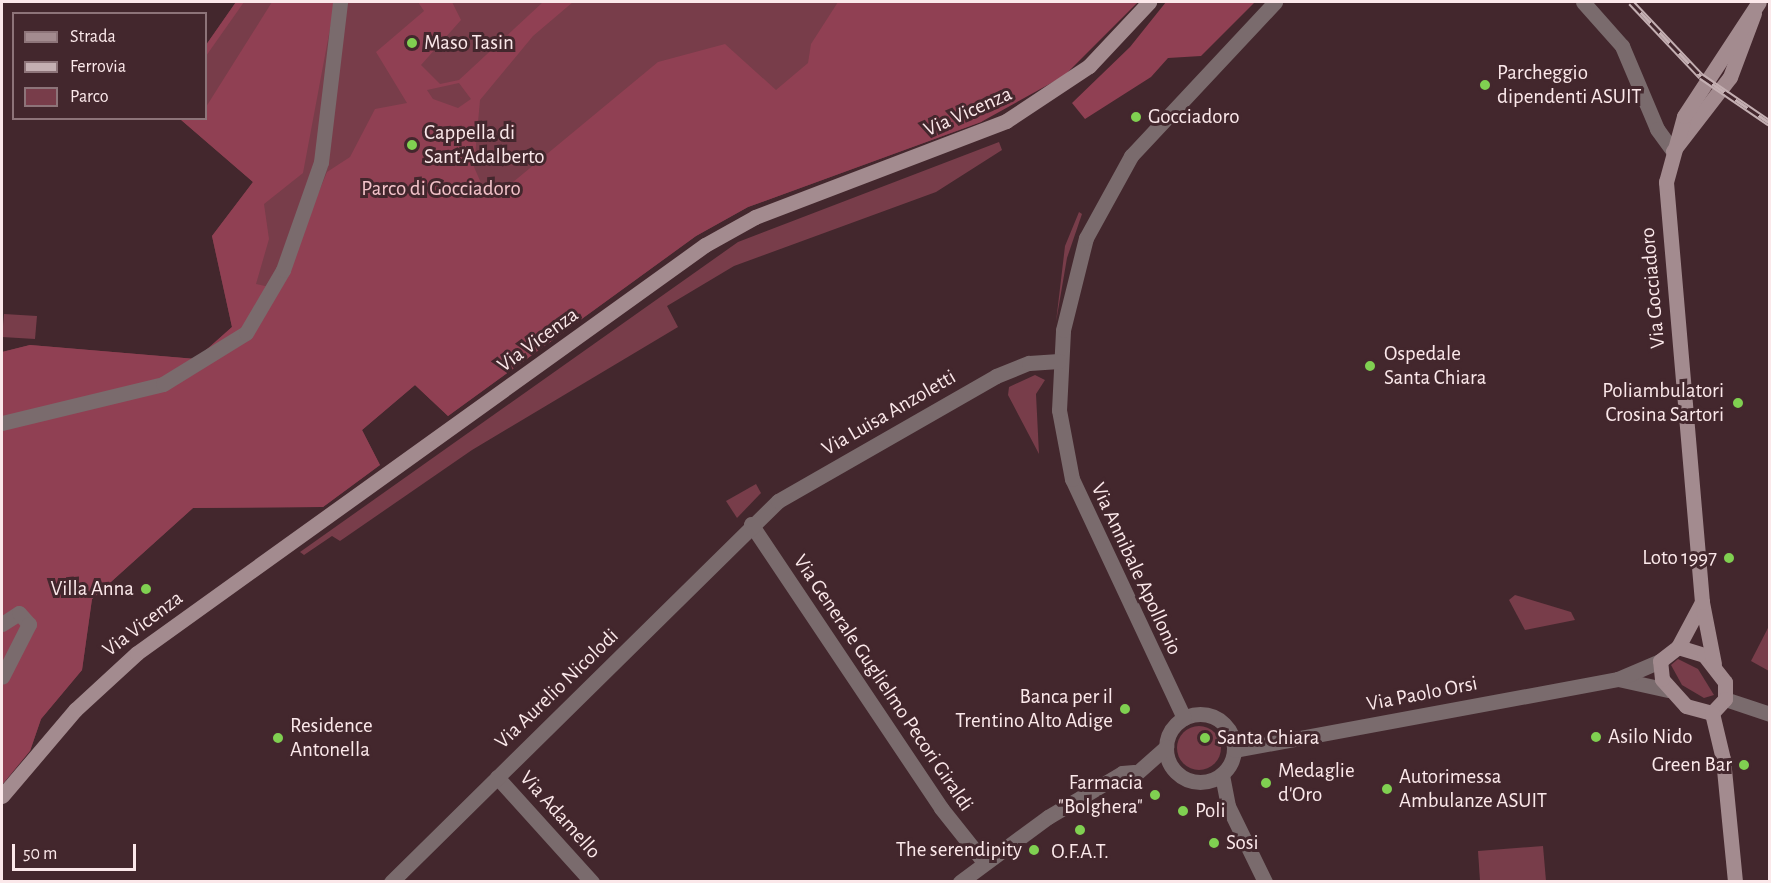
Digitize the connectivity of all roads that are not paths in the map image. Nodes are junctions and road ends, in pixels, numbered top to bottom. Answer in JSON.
{"nodes":[{"id":1,"x":340,"y":2,"type":"edge"},
{"id":2,"x":1149,"y":2,"type":"edge"},
{"id":3,"x":1275,"y":2,"type":"edge"},
{"id":4,"x":1583,"y":2,"type":"edge"},
{"id":5,"x":1757,"y":6,"type":"edge"},
{"id":6,"x":1673,"y":151,"type":"junction"},
{"id":7,"x":1059,"y":361,"type":"junction"},
{"id":8,"x":2,"y":423,"type":"edge"},
{"id":9,"x":751,"y":524,"type":"junction"},
{"id":10,"x":1702,"y":602,"type":"junction"},
{"id":11,"x":2,"y":624,"type":"edge"},
{"id":12,"x":1678,"y":647,"type":"junction"},
{"id":13,"x":1660,"y":661,"type":"junction"},
{"id":14,"x":1714,"y":664,"type":"junction"},
{"id":15,"x":2,"y":676,"type":"edge"},
{"id":16,"x":1618,"y":679,"type":"junction"},
{"id":17,"x":1668,"y":690,"type":"junction"},
{"id":18,"x":1725,"y":699,"type":"junction"},
{"id":19,"x":1712,"y":713,"type":"junction"},
{"id":20,"x":1770,"y":714,"type":"edge"},
{"id":21,"x":1184,"y":718,"type":"junction"},
{"id":22,"x":1166,"y":747,"type":"junction"},
{"id":23,"x":1234,"y":750,"type":"junction"},
{"id":24,"x":1222,"y":775,"type":"junction"},
{"id":25,"x":497,"y":777,"type":"junction"},
{"id":26,"x":2,"y":796,"type":"edge"},
{"id":27,"x":984,"y":862,"type":"junction"},
{"id":28,"x":391,"y":882,"type":"edge"},
{"id":29,"x":592,"y":882,"type":"edge"},
{"id":30,"x":960,"y":882,"type":"edge"},
{"id":31,"x":1265,"y":882,"type":"edge"},
{"id":32,"x":1736,"y":882,"type":"edge"}],
"edges":[{"from":1,"to":8,"type":"street"},
{"from":2,"to":26,"type":"main road","name":"Via Vicenza"},
{"from":3,"to":7,"type":"street","name":"Via Annibale Apollonio"},
{"from":4,"to":6,"type":"street"},
{"from":5,"to":6,"type":"main road","name":"Via Gocciadoro"},
{"from":6,"to":10,"type":"main road","name":"Via Gocciadoro"},
{"from":7,"to":9,"type":"street","name":"Via Luisa Anzoletti"},
{"from":7,"to":21,"type":"street","name":"Via Annibale Apollonio"},
{"from":9,"to":25,"type":"street","name":"Via Aurelio Nicolodi"},
{"from":9,"to":27,"type":"street","name":"Via Generale Guglielmo Pecori Giraldi"},
{"from":10,"to":12,"type":"main road"},
{"from":10,"to":14,"type":"main road","name":"Via Gocciadoro"},
{"from":11,"to":15,"type":"street"},
{"from":12,"to":13,"type":"main road"},
{"from":12,"to":14,"type":"main road"},
{"from":13,"to":16,"type":"street","name":"Via Paolo Orsi"},
{"from":13,"to":17,"type":"main road"},
{"from":14,"to":18,"type":"main road"},
{"from":16,"to":17,"type":"street","name":"Via Paolo Orsi"},
{"from":16,"to":23,"type":"street","name":"Via Paolo Orsi"},
{"from":17,"to":19,"type":"main road"},
{"from":18,"to":19,"type":"main road"},
{"from":18,"to":20,"type":"street"},
{"from":19,"to":32,"type":"main road"},
{"from":21,"to":22,"type":"street"},
{"from":21,"to":23,"type":"street"},
{"from":22,"to":24,"type":"street"},
{"from":22,"to":27,"type":"street"},
{"from":23,"to":24,"type":"street"},
{"from":24,"to":31,"type":"street"},
{"from":25,"to":28,"type":"street","name":"Via Aurelio Nicolodi"},
{"from":25,"to":29,"type":"street","name":"Via Adamello"},
{"from":27,"to":30,"type":"street"}]}
